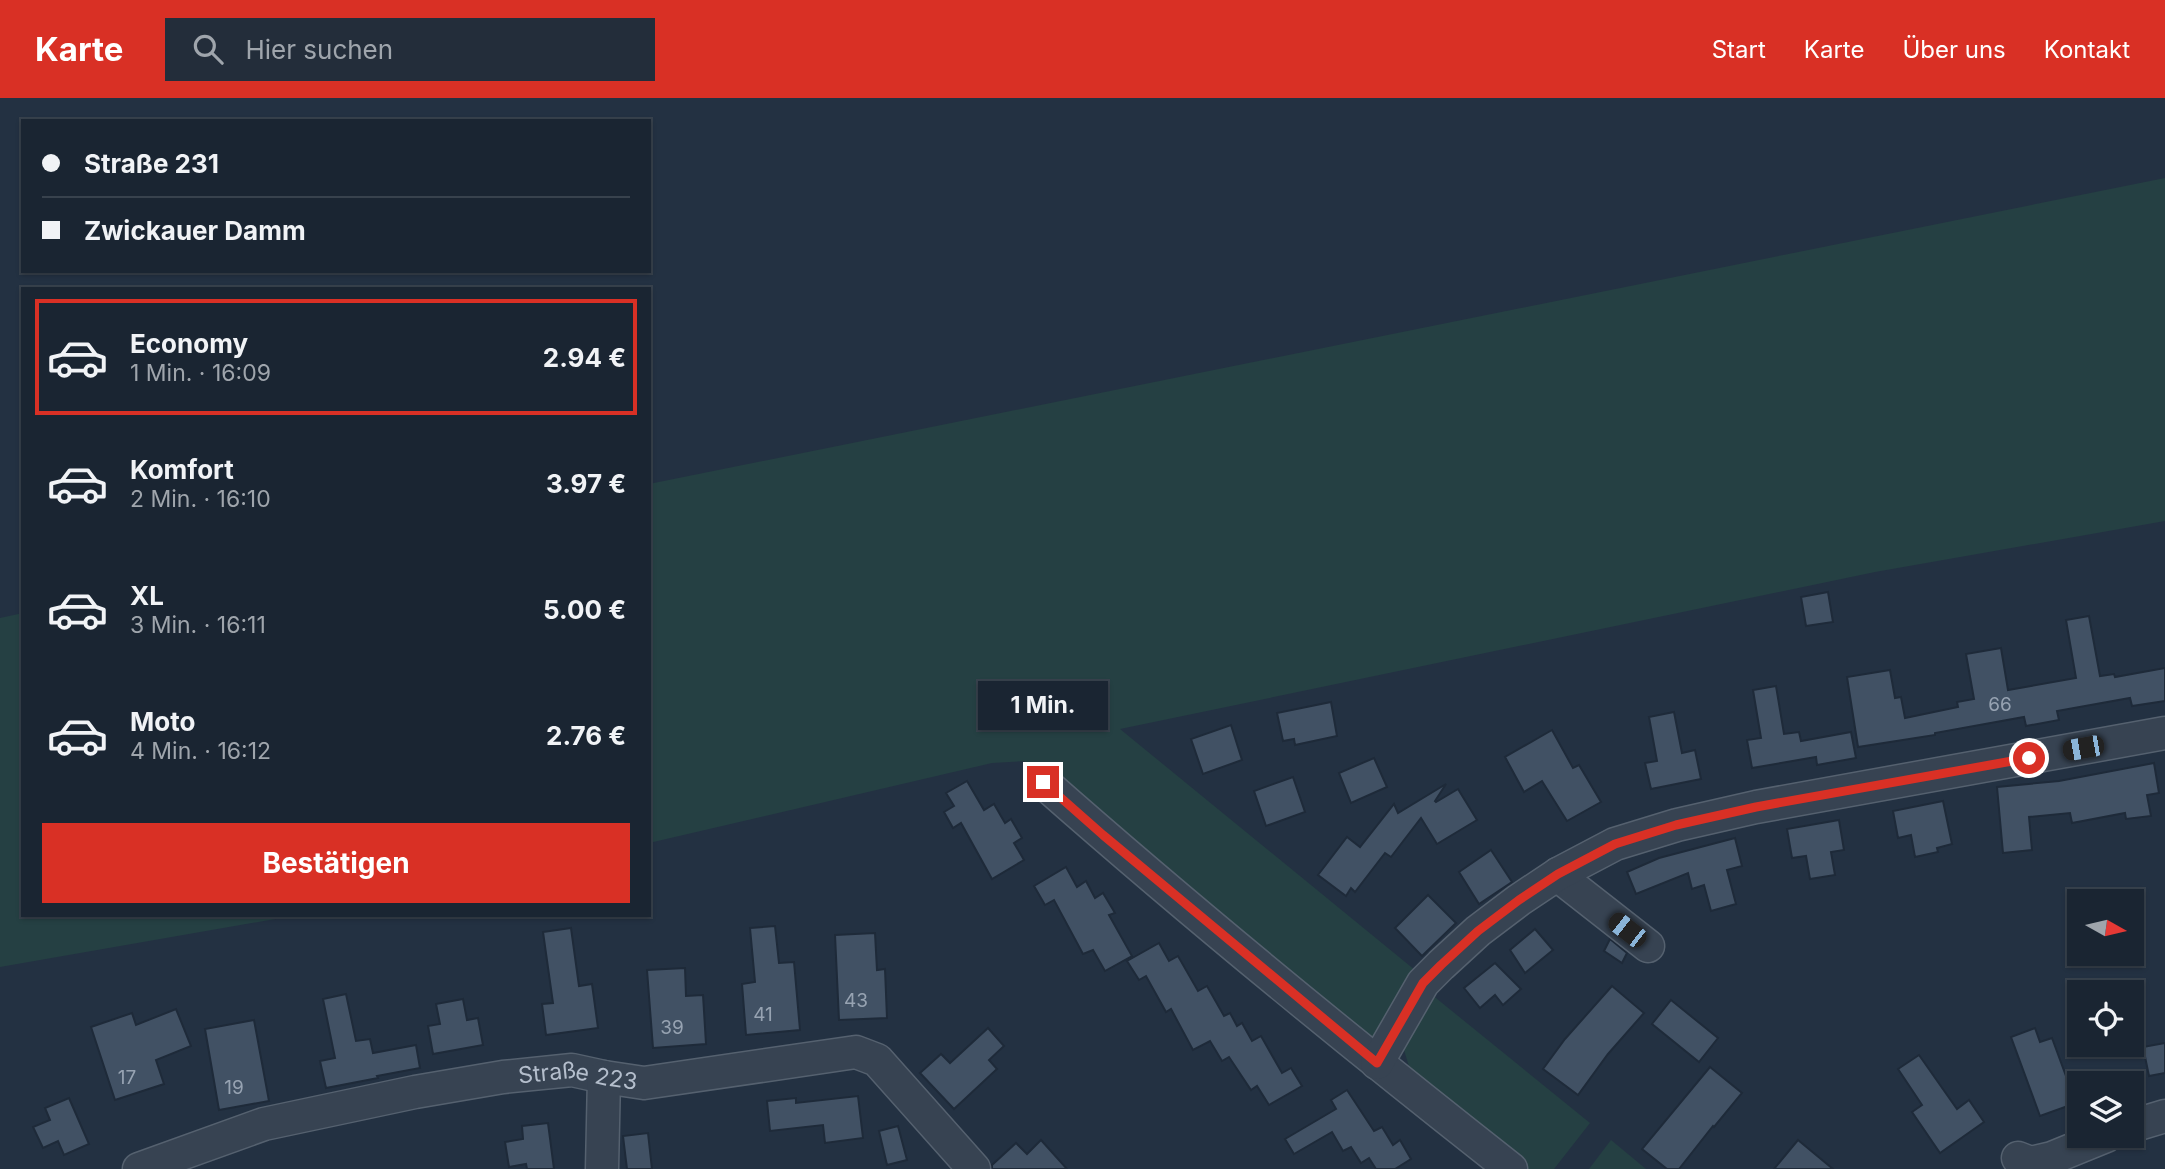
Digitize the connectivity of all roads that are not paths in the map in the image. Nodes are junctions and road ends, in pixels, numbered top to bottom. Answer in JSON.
{"nodes":[{"id":1,"x":2165,"y":733,"type":"edge"},
{"id":2,"x":1043,"y":782,"type":"dead end"},
{"id":3,"x":1558,"y":874,"type":"junction"},
{"id":4,"x":1648,"y":946,"type":"dead end"},
{"id":5,"x":1377,"y":1063,"type":"junction"},
{"id":6,"x":604,"y":1077,"type":"junction"},
{"id":7,"x":2165,"y":1116,"type":"edge"},
{"id":8,"x":2144,"y":1122,"type":"edge"},
{"id":9,"x":2077,"y":1148,"type":"edge"},
{"id":10,"x":2018,"y":1158,"type":"dead end"},
{"id":11,"x":139,"y":1168,"type":"edge"},
{"id":12,"x":602,"y":1169,"type":"edge"},
{"id":13,"x":974,"y":1169,"type":"edge"},
{"id":14,"x":1511,"y":1169,"type":"edge"}],
"edges":[{"from":1,"to":3,"type":"street"},
{"from":2,"to":5,"type":"street"},
{"from":3,"to":4,"type":"street"},
{"from":3,"to":5,"type":"street"},
{"from":5,"to":14,"type":"street"},
{"from":6,"to":11,"type":"street","name":"Straße 223"},
{"from":6,"to":12,"type":"street"},
{"from":6,"to":13,"type":"street","name":"Straße 223"},
{"from":7,"to":8,"type":"street"},
{"from":9,"to":10,"type":"street"}]}
